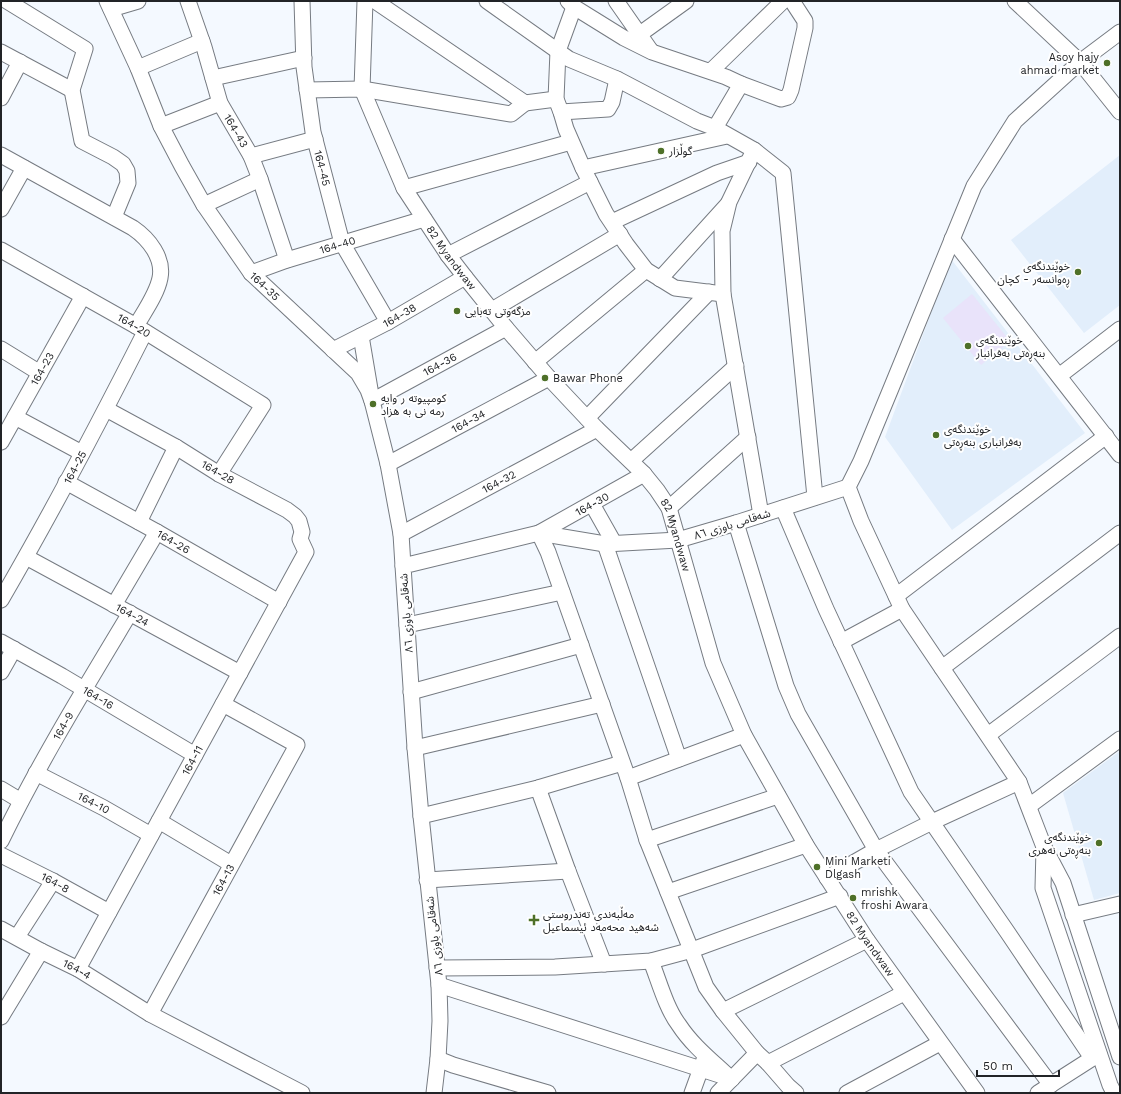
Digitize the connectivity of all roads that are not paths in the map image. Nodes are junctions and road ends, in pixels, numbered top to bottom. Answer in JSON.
{"nodes":[{"id":1,"x":7,"y":1,"type":"edge"},
{"id":2,"x":138,"y":1,"type":"edge"},
{"id":3,"x":188,"y":1,"type":"edge"},
{"id":4,"x":302,"y":1,"type":"edge"},
{"id":5,"x":365,"y":1,"type":"edge"},
{"id":6,"x":375,"y":1,"type":"edge"},
{"id":7,"x":616,"y":1,"type":"edge"},
{"id":8,"x":783,"y":1,"type":"edge"},
{"id":9,"x":792,"y":1,"type":"edge"},
{"id":10,"x":1015,"y":1,"type":"edge"},
{"id":11,"x":684,"y":2,"type":"edge"},
{"id":12,"x":496,"y":4,"type":"edge"},
{"id":13,"x":571,"y":4,"type":"edge"},
{"id":14,"x":109,"y":5,"type":"edge"},
{"id":15,"x":1120,"y":32,"type":"edge"},
{"id":16,"x":640,"y":34,"type":"junction"},
{"id":17,"x":202,"y":40,"type":"junction"},
{"id":18,"x":558,"y":51,"type":"junction"},
{"id":19,"x":1,"y":52,"type":"edge"},
{"id":20,"x":652,"y":52,"type":"junction"},
{"id":21,"x":304,"y":58,"type":"junction"},
{"id":22,"x":20,"y":62,"type":"junction"},
{"id":23,"x":1080,"y":62,"type":"junction"},
{"id":24,"x":138,"y":68,"type":"junction"},
{"id":25,"x":711,"y":71,"type":"junction"},
{"id":26,"x":213,"y":78,"type":"junction"},
{"id":27,"x":617,"y":79,"type":"junction"},
{"id":28,"x":741,"y":84,"type":"junction"},
{"id":29,"x":362,"y":89,"type":"junction"},
{"id":30,"x":72,"y":90,"type":"junction"},
{"id":31,"x":307,"y":90,"type":"junction"},
{"id":32,"x":1,"y":98,"type":"edge"},
{"id":33,"x":220,"y":103,"type":"junction"},
{"id":34,"x":525,"y":103,"type":"junction"},
{"id":35,"x":559,"y":106,"type":"junction"},
{"id":36,"x":1120,"y":112,"type":"edge"},
{"id":37,"x":161,"y":126,"type":"junction"},
{"id":38,"x":721,"y":132,"type":"junction"},
{"id":39,"x":315,"y":139,"type":"junction"},
{"id":40,"x":572,"y":142,"type":"junction"},
{"id":41,"x":1,"y":155,"type":"edge"},
{"id":42,"x":251,"y":156,"type":"junction"},
{"id":43,"x":751,"y":156,"type":"junction"},
{"id":44,"x":24,"y":168,"type":"junction"},
{"id":45,"x":583,"y":168,"type":"junction"},
{"id":46,"x":260,"y":179,"type":"junction"},
{"id":47,"x":590,"y":182,"type":"junction"},
{"id":48,"x":404,"y":188,"type":"junction"},
{"id":49,"x":729,"y":202,"type":"junction"},
{"id":50,"x":204,"y":205,"type":"junction"},
{"id":51,"x":1,"y":209,"type":"edge"},
{"id":52,"x":114,"y":217,"type":"junction"},
{"id":53,"x":424,"y":219,"type":"junction"},
{"id":54,"x":616,"y":228,"type":"junction"},
{"id":55,"x":952,"y":239,"type":"junction"},
{"id":56,"x":342,"y":243,"type":"junction"},
{"id":57,"x":1,"y":250,"type":"edge"},
{"id":58,"x":448,"y":255,"type":"junction"},
{"id":59,"x":287,"y":260,"type":"junction"},
{"id":60,"x":646,"y":270,"type":"junction"},
{"id":61,"x":251,"y":273,"type":"junction"},
{"id":62,"x":465,"y":277,"type":"junction"},
{"id":63,"x":660,"y":279,"type":"junction"},
{"id":64,"x":716,"y":293,"type":"junction"},
{"id":65,"x":83,"y":296,"type":"junction"},
{"id":66,"x":492,"y":310,"type":"junction"},
{"id":67,"x":388,"y":322,"type":"junction"},
{"id":68,"x":506,"y":328,"type":"junction"},
{"id":69,"x":1120,"y":328,"type":"edge"},
{"id":70,"x":140,"y":329,"type":"junction"},
{"id":71,"x":361,"y":336,"type":"junction"},
{"id":72,"x":1,"y":349,"type":"edge"},
{"id":73,"x":333,"y":350,"type":"junction"},
{"id":74,"x":535,"y":362,"type":"junction"},
{"id":75,"x":736,"y":366,"type":"junction"},
{"id":76,"x":40,"y":373,"type":"junction"},
{"id":77,"x":1059,"y":376,"type":"junction"},
{"id":78,"x":549,"y":378,"type":"junction"},
{"id":79,"x":372,"y":401,"type":"junction"},
{"id":80,"x":106,"y":409,"type":"junction"},
{"id":81,"x":15,"y":417,"type":"junction"},
{"id":82,"x":592,"y":424,"type":"junction"},
{"id":83,"x":748,"y":437,"type":"junction"},
{"id":84,"x":1112,"y":437,"type":"edge"},
{"id":85,"x":1,"y":442,"type":"edge"},
{"id":86,"x":176,"y":447,"type":"junction"},
{"id":87,"x":82,"y":453,"type":"junction"},
{"id":88,"x":1120,"y":455,"type":"edge"},
{"id":89,"x":631,"y":460,"type":"junction"},
{"id":90,"x":388,"y":464,"type":"junction"},
{"id":91,"x":219,"y":474,"type":"junction"},
{"id":92,"x":644,"y":474,"type":"junction"},
{"id":93,"x":66,"y":482,"type":"junction"},
{"id":94,"x":848,"y":486,"type":"junction"},
{"id":95,"x":815,"y":497,"type":"junction"},
{"id":96,"x":592,"y":504,"type":"junction"},
{"id":97,"x":669,"y":508,"type":"junction"},
{"id":98,"x":783,"y":508,"type":"junction"},
{"id":99,"x":761,"y":515,"type":"junction"},
{"id":100,"x":139,"y":522,"type":"junction"},
{"id":101,"x":736,"y":523,"type":"junction"},
{"id":102,"x":158,"y":532,"type":"junction"},
{"id":103,"x":539,"y":533,"type":"junction"},
{"id":104,"x":1120,"y":533,"type":"edge"},
{"id":105,"x":401,"y":534,"type":"junction"},
{"id":106,"x":678,"y":540,"type":"junction"},
{"id":107,"x":609,"y":543,"type":"junction"},
{"id":108,"x":306,"y":552,"type":"joint"},
{"id":109,"x":26,"y":557,"type":"junction"},
{"id":110,"x":403,"y":566,"type":"junction"},
{"id":111,"x":562,"y":592,"type":"junction"},
{"id":112,"x":1,"y":600,"type":"edge"},
{"id":113,"x":279,"y":602,"type":"junction"},
{"id":114,"x":899,"y":602,"type":"junction"},
{"id":115,"x":114,"y":604,"type":"junction"},
{"id":116,"x":130,"y":613,"type":"junction"},
{"id":117,"x":407,"y":624,"type":"junction"},
{"id":118,"x":1120,"y":636,"type":"edge"},
{"id":119,"x":841,"y":642,"type":"junction"},
{"id":120,"x":8,"y":645,"type":"edge"},
{"id":121,"x":581,"y":645,"type":"junction"},
{"id":122,"x":942,"y":668,"type":"junction"},
{"id":123,"x":1,"y":672,"type":"edge"},
{"id":124,"x":240,"y":673,"type":"junction"},
{"id":125,"x":85,"y":689,"type":"junction"},
{"id":126,"x":411,"y":692,"type":"junction"},
{"id":127,"x":223,"y":704,"type":"junction"},
{"id":128,"x":602,"y":704,"type":"junction"},
{"id":129,"x":744,"y":735,"type":"junction"},
{"id":130,"x":988,"y":735,"type":"junction"},
{"id":131,"x":1120,"y":739,"type":"edge"},
{"id":132,"x":415,"y":748,"type":"junction"},
{"id":133,"x":195,"y":755,"type":"junction"},
{"id":134,"x":679,"y":759,"type":"junction"},
{"id":135,"x":622,"y":763,"type":"junction"},
{"id":136,"x":36,"y":773,"type":"junction"},
{"id":137,"x":628,"y":778,"type":"junction"},
{"id":138,"x":1020,"y":782,"type":"junction"},
{"id":139,"x":538,"y":788,"type":"junction"},
{"id":140,"x":1,"y":789,"type":"edge"},
{"id":141,"x":778,"y":796,"type":"junction"},
{"id":142,"x":20,"y":801,"type":"junction"},
{"id":143,"x":1029,"y":806,"type":"junction"},
{"id":144,"x":421,"y":816,"type":"junction"},
{"id":145,"x":159,"y":821,"type":"junction"},
{"id":146,"x":932,"y":822,"type":"junction"},
{"id":147,"x":151,"y":835,"type":"junction"},
{"id":148,"x":647,"y":840,"type":"junction"},
{"id":149,"x":1,"y":842,"type":"edge"},
{"id":150,"x":806,"y":845,"type":"junction"},
{"id":151,"x":1044,"y":847,"type":"junction"},
{"id":152,"x":876,"y":850,"type":"junction"},
{"id":153,"x":1,"y":855,"type":"edge"},
{"id":154,"x":232,"y":864,"type":"junction"},
{"id":155,"x":568,"y":871,"type":"junction"},
{"id":156,"x":828,"y":878,"type":"junction"},
{"id":157,"x":427,"y":880,"type":"junction"},
{"id":158,"x":53,"y":882,"type":"junction"},
{"id":159,"x":668,"y":892,"type":"junction"},
{"id":160,"x":840,"y":896,"type":"junction"},
{"id":161,"x":1120,"y":904,"type":"edge"},
{"id":162,"x":109,"y":912,"type":"junction"},
{"id":163,"x":1073,"y":915,"type":"junction"},
{"id":164,"x":1,"y":929,"type":"edge"},
{"id":165,"x":17,"y":937,"type":"junction"},
{"id":166,"x":867,"y":940,"type":"junction"},
{"id":167,"x":692,"y":950,"type":"junction"},
{"id":168,"x":41,"y":951,"type":"junction"},
{"id":169,"x":651,"y":961,"type":"junction"},
{"id":170,"x":604,"y":964,"type":"junction"},
{"id":171,"x":437,"y":968,"type":"junction"},
{"id":172,"x":78,"y":969,"type":"junction"},
{"id":173,"x":439,"y":985,"type":"junction"},
{"id":174,"x":904,"y":993,"type":"junction"},
{"id":175,"x":723,"y":1011,"type":"junction"},
{"id":176,"x":150,"y":1014,"type":"junction"},
{"id":177,"x":1,"y":1017,"type":"edge"},
{"id":178,"x":940,"y":1043,"type":"junction"},
{"id":179,"x":757,"y":1053,"type":"junction"},
{"id":180,"x":706,"y":1055,"type":"junction"},
{"id":181,"x":1096,"y":1056,"type":"junction"},
{"id":182,"x":1120,"y":1057,"type":"edge"},
{"id":183,"x":438,"y":1059,"type":"junction"},
{"id":184,"x":768,"y":1063,"type":"junction"},
{"id":185,"x":700,"y":1069,"type":"junction"},
{"id":186,"x":732,"y":1079,"type":"junction"},
{"id":187,"x":1051,"y":1085,"type":"junction"},
{"id":188,"x":788,"y":1091,"type":"edge"},
{"id":189,"x":302,"y":1093,"type":"edge"},
{"id":190,"x":434,"y":1093,"type":"edge"},
{"id":191,"x":548,"y":1093,"type":"edge"},
{"id":192,"x":692,"y":1093,"type":"edge"},
{"id":193,"x":718,"y":1093,"type":"edge"},
{"id":194,"x":847,"y":1093,"type":"edge"},
{"id":195,"x":976,"y":1093,"type":"edge"},
{"id":196,"x":1038,"y":1093,"type":"edge"},
{"id":197,"x":1114,"y":1093,"type":"edge"}],
"edges":[{"from":1,"to":30,"type":"street"},
{"from":2,"to":14,"type":"street"},
{"from":3,"to":17,"type":"street","name":"164-43"},
{"from":4,"to":21,"type":"street","name":"164-45"},
{"from":5,"to":29,"type":"street","name":"82 Myandwaw"},
{"from":6,"to":34,"type":"street"},
{"from":7,"to":16,"type":"street"},
{"from":8,"to":25,"type":"street"},
{"from":9,"to":28,"type":"street"},
{"from":10,"to":23,"type":"street"},
{"from":11,"to":16,"type":"street"},
{"from":12,"to":18,"type":"street"},
{"from":13,"to":18,"type":"street"},
{"from":13,"to":20,"type":"street"},
{"from":14,"to":24,"type":"street","name":"164-35"},
{"from":15,"to":23,"type":"street"},
{"from":16,"to":20,"type":"street"},
{"from":17,"to":24,"type":"street"},
{"from":17,"to":26,"type":"street","name":"164-43"},
{"from":18,"to":27,"type":"street"},
{"from":18,"to":35,"type":"street"},
{"from":19,"to":22,"type":"street"},
{"from":20,"to":25,"type":"street"},
{"from":21,"to":26,"type":"street"},
{"from":21,"to":31,"type":"street","name":"164-45"},
{"from":22,"to":30,"type":"street"},
{"from":22,"to":32,"type":"street"},
{"from":23,"to":36,"type":"street"},
{"from":23,"to":55,"type":"street"},
{"from":24,"to":37,"type":"street","name":"164-35"},
{"from":25,"to":28,"type":"street"},
{"from":26,"to":33,"type":"street","name":"164-43"},
{"from":27,"to":35,"type":"street"},
{"from":27,"to":38,"type":"street"},
{"from":28,"to":38,"type":"street"},
{"from":29,"to":31,"type":"street"},
{"from":29,"to":34,"type":"street"},
{"from":29,"to":48,"type":"street","name":"82 Myandwaw"},
{"from":30,"to":52,"type":"street"},
{"from":31,"to":39,"type":"street","name":"164-45"},
{"from":33,"to":37,"type":"street"},
{"from":33,"to":42,"type":"street","name":"164-43"},
{"from":34,"to":35,"type":"street"},
{"from":35,"to":40,"type":"street"},
{"from":37,"to":50,"type":"street","name":"164-35"},
{"from":38,"to":43,"type":"street"},
{"from":38,"to":45,"type":"street"},
{"from":39,"to":42,"type":"street"},
{"from":39,"to":56,"type":"street","name":"164-45"},
{"from":40,"to":45,"type":"street"},
{"from":40,"to":48,"type":"street"},
{"from":41,"to":44,"type":"street","name":"164-25"},
{"from":42,"to":46,"type":"street","name":"164-43"},
{"from":43,"to":49,"type":"street"},
{"from":43,"to":54,"type":"street"},
{"from":43,"to":95,"type":"street"},
{"from":44,"to":51,"type":"street"},
{"from":44,"to":52,"type":"street","name":"164-25"},
{"from":45,"to":47,"type":"street"},
{"from":46,"to":50,"type":"street"},
{"from":46,"to":59,"type":"street","name":"164-43"},
{"from":47,"to":54,"type":"street"},
{"from":47,"to":58,"type":"street"},
{"from":48,"to":53,"type":"street","name":"82 Myandwaw"},
{"from":49,"to":63,"type":"street"},
{"from":49,"to":64,"type":"street"},
{"from":50,"to":61,"type":"street","name":"164-35"},
{"from":52,"to":70,"type":"street","name":"164-25"},
{"from":53,"to":56,"type":"street","name":"164-40"},
{"from":53,"to":58,"type":"street","name":"82 Myandwaw"},
{"from":54,"to":60,"type":"street"},
{"from":54,"to":66,"type":"street"},
{"from":55,"to":77,"type":"street"},
{"from":55,"to":94,"type":"street"},
{"from":56,"to":59,"type":"street","name":"164-40"},
{"from":56,"to":67,"type":"street","name":"164-45"},
{"from":57,"to":65,"type":"street","name":"164-20"},
{"from":58,"to":62,"type":"street","name":"82 Myandwaw"},
{"from":59,"to":61,"type":"street","name":"164-40"},
{"from":60,"to":63,"type":"street"},
{"from":60,"to":74,"type":"street"},
{"from":61,"to":73,"type":"street","name":"164-35"},
{"from":62,"to":66,"type":"street","name":"82 Myandwaw"},
{"from":62,"to":67,"type":"street","name":"164-38"},
{"from":63,"to":64,"type":"street"},
{"from":64,"to":75,"type":"street"},
{"from":64,"to":82,"type":"street","name":"164-32"},
{"from":65,"to":70,"type":"street","name":"164-20"},
{"from":65,"to":76,"type":"street","name":"164-23"},
{"from":66,"to":68,"type":"street","name":"82 Myandwaw"},
{"from":67,"to":71,"type":"street","name":"164-38"},
{"from":68,"to":74,"type":"street","name":"82 Myandwaw"},
{"from":68,"to":79,"type":"street","name":"164-36"},
{"from":69,"to":77,"type":"street"},
{"from":70,"to":80,"type":"street","name":"164-25"},
{"from":70,"to":91,"type":"street","name":"164-20"},
{"from":71,"to":73,"type":"street","name":"164-38"},
{"from":71,"to":79,"type":"street"},
{"from":72,"to":76,"type":"street"},
{"from":73,"to":79,"type":"street","name":"164-35"},
{"from":74,"to":78,"type":"street","name":"82 Myandwaw"},
{"from":75,"to":83,"type":"street"},
{"from":75,"to":89,"type":"street"},
{"from":76,"to":81,"type":"street","name":"164-23"},
{"from":77,"to":84,"type":"street"},
{"from":78,"to":82,"type":"street","name":"82 Myandwaw"},
{"from":78,"to":90,"type":"street","name":"164-34"},
{"from":79,"to":90,"type":"street","name":"164-35"},
{"from":80,"to":86,"type":"street","name":"164-28"},
{"from":80,"to":87,"type":"street","name":"164-25"},
{"from":81,"to":85,"type":"street","name":"164-23"},
{"from":81,"to":87,"type":"street"},
{"from":82,"to":89,"type":"street","name":"82 Myandwaw"},
{"from":82,"to":105,"type":"street","name":"164-32"},
{"from":83,"to":97,"type":"street"},
{"from":83,"to":99,"type":"street"},
{"from":84,"to":88,"type":"street"},
{"from":84,"to":114,"type":"street"},
{"from":86,"to":91,"type":"street","name":"164-28"},
{"from":86,"to":100,"type":"street"},
{"from":87,"to":93,"type":"street","name":"164-25"},
{"from":89,"to":92,"type":"street","name":"82 Myandwaw"},
{"from":90,"to":105,"type":"street","name":"164-35"},
{"from":91,"to":108,"type":"street","name":"164-28"},
{"from":92,"to":96,"type":"street","name":"164-30"},
{"from":92,"to":97,"type":"street","name":"82 Myandwaw"},
{"from":93,"to":100,"type":"street","name":"164-26"},
{"from":93,"to":109,"type":"street","name":"164-25"},
{"from":94,"to":95,"type":"street","name":"شەقامی باوزی ٨٦"},
{"from":94,"to":114,"type":"street"},
{"from":95,"to":98,"type":"street","name":"شەقامی باوزی ٨٦"},
{"from":96,"to":103,"type":"street","name":"164-30"},
{"from":96,"to":107,"type":"street"},
{"from":97,"to":106,"type":"street","name":"82 Myandwaw"},
{"from":98,"to":99,"type":"street","name":"شەقامی باوزی ٨٦"},
{"from":98,"to":119,"type":"street"},
{"from":99,"to":101,"type":"street","name":"شەقامی باوزی ٨٦"},
{"from":100,"to":102,"type":"street","name":"164-26"},
{"from":101,"to":106,"type":"street","name":"شەقامی باوزی ٨٦"},
{"from":101,"to":152,"type":"street"},
{"from":102,"to":113,"type":"street","name":"164-26"},
{"from":102,"to":115,"type":"street"},
{"from":103,"to":107,"type":"street","name":"شەقامی باوزی ٨٦"},
{"from":103,"to":110,"type":"street","name":"شەقامی باوزی ٨٦"},
{"from":103,"to":111,"type":"street"},
{"from":104,"to":122,"type":"street"},
{"from":105,"to":110,"type":"street","name":"164-35"},
{"from":106,"to":107,"type":"street","name":"شەقامی باوزی ٨٦"},
{"from":106,"to":129,"type":"street","name":"82 Myandwaw"},
{"from":107,"to":134,"type":"street"},
{"from":108,"to":113,"type":"street","name":"164-11"},
{"from":109,"to":112,"type":"street","name":"164-25"},
{"from":109,"to":115,"type":"street","name":"164-24"},
{"from":110,"to":117,"type":"street","name":"شەقامی باوزی ٨٦"},
{"from":111,"to":117,"type":"street"},
{"from":111,"to":121,"type":"street"},
{"from":113,"to":124,"type":"street","name":"164-11"},
{"from":114,"to":119,"type":"street"},
{"from":114,"to":122,"type":"street"},
{"from":115,"to":116,"type":"street","name":"164-24"},
{"from":116,"to":124,"type":"street","name":"164-24"},
{"from":116,"to":125,"type":"street","name":"164-9"},
{"from":117,"to":126,"type":"street","name":"شەقامی باوزی ٨٦"},
{"from":118,"to":130,"type":"street"},
{"from":119,"to":146,"type":"street"},
{"from":120,"to":123,"type":"street"},
{"from":120,"to":125,"type":"street","name":"164-16"},
{"from":121,"to":126,"type":"street"},
{"from":121,"to":128,"type":"street"},
{"from":122,"to":130,"type":"street"},
{"from":124,"to":127,"type":"street","name":"164-11"},
{"from":125,"to":133,"type":"street","name":"164-16"},
{"from":125,"to":136,"type":"street","name":"164-9"},
{"from":126,"to":132,"type":"street","name":"شەقامی باوزی ٨٦"},
{"from":127,"to":133,"type":"street","name":"164-11"},
{"from":127,"to":154,"type":"street","name":"164-13"},
{"from":128,"to":132,"type":"street"},
{"from":128,"to":135,"type":"street"},
{"from":129,"to":134,"type":"street"},
{"from":129,"to":141,"type":"street","name":"82 Myandwaw"},
{"from":130,"to":138,"type":"street"},
{"from":131,"to":143,"type":"street"},
{"from":132,"to":144,"type":"street","name":"شەقامی باوزی ٨٦"},
{"from":133,"to":145,"type":"street","name":"164-11"},
{"from":134,"to":137,"type":"street"},
{"from":135,"to":137,"type":"street"},
{"from":135,"to":139,"type":"street"},
{"from":136,"to":142,"type":"street","name":"164-9"},
{"from":136,"to":147,"type":"street","name":"164-10"},
{"from":137,"to":148,"type":"street"},
{"from":138,"to":143,"type":"street"},
{"from":138,"to":146,"type":"street"},
{"from":139,"to":144,"type":"street"},
{"from":139,"to":155,"type":"street"},
{"from":140,"to":142,"type":"street"},
{"from":141,"to":148,"type":"street"},
{"from":141,"to":150,"type":"street","name":"82 Myandwaw"},
{"from":142,"to":149,"type":"street","name":"164-9"},
{"from":143,"to":151,"type":"street"},
{"from":144,"to":157,"type":"street","name":"شەقامی باوزی ٨٦"},
{"from":145,"to":147,"type":"street","name":"164-11"},
{"from":145,"to":154,"type":"street"},
{"from":146,"to":152,"type":"street"},
{"from":146,"to":181,"type":"street"},
{"from":147,"to":162,"type":"street","name":"164-11"},
{"from":148,"to":159,"type":"street"},
{"from":150,"to":156,"type":"street","name":"82 Myandwaw"},
{"from":150,"to":159,"type":"street"},
{"from":151,"to":163,"type":"street"},
{"from":151,"to":181,"type":"street"},
{"from":152,"to":156,"type":"street"},
{"from":152,"to":187,"type":"street"},
{"from":153,"to":158,"type":"street","name":"164-8"},
{"from":154,"to":176,"type":"street","name":"164-13"},
{"from":155,"to":157,"type":"street"},
{"from":155,"to":170,"type":"street"},
{"from":156,"to":160,"type":"street","name":"82 Myandwaw"},
{"from":157,"to":171,"type":"street","name":"شەقامی باوزی ٨٦"},
{"from":158,"to":162,"type":"street","name":"164-8"},
{"from":158,"to":165,"type":"street"},
{"from":159,"to":167,"type":"street"},
{"from":160,"to":166,"type":"street","name":"82 Myandwaw"},
{"from":160,"to":167,"type":"street"},
{"from":161,"to":163,"type":"street"},
{"from":162,"to":172,"type":"street","name":"164-11"},
{"from":163,"to":182,"type":"street"},
{"from":164,"to":165,"type":"street","name":"164-4"},
{"from":165,"to":168,"type":"street","name":"164-4"},
{"from":166,"to":174,"type":"street","name":"82 Myandwaw"},
{"from":166,"to":175,"type":"street"},
{"from":167,"to":169,"type":"street"},
{"from":167,"to":175,"type":"street"},
{"from":168,"to":172,"type":"street","name":"164-4"},
{"from":168,"to":177,"type":"street"},
{"from":169,"to":170,"type":"street"},
{"from":169,"to":180,"type":"street"},
{"from":170,"to":171,"type":"street"},
{"from":171,"to":173,"type":"street","name":"شەقامی باوزی ٨٦"},
{"from":172,"to":176,"type":"street","name":"164-4"},
{"from":173,"to":183,"type":"street","name":"شەقامی باوزی ٨٦"},
{"from":173,"to":185,"type":"street"},
{"from":174,"to":178,"type":"street","name":"82 Myandwaw"},
{"from":174,"to":184,"type":"street"},
{"from":175,"to":179,"type":"street"},
{"from":176,"to":189,"type":"street","name":"164-4"},
{"from":178,"to":194,"type":"street"},
{"from":178,"to":195,"type":"street","name":"82 Myandwaw"},
{"from":179,"to":184,"type":"street"},
{"from":179,"to":186,"type":"street"},
{"from":180,"to":185,"type":"street"},
{"from":180,"to":186,"type":"street"},
{"from":181,"to":187,"type":"street"},
{"from":181,"to":197,"type":"street"},
{"from":183,"to":190,"type":"street","name":"شەقامی باوزی ٨٦"},
{"from":183,"to":191,"type":"street"},
{"from":184,"to":188,"type":"street"},
{"from":185,"to":186,"type":"street"},
{"from":185,"to":192,"type":"street"},
{"from":186,"to":193,"type":"street"},
{"from":187,"to":196,"type":"street"}]}
